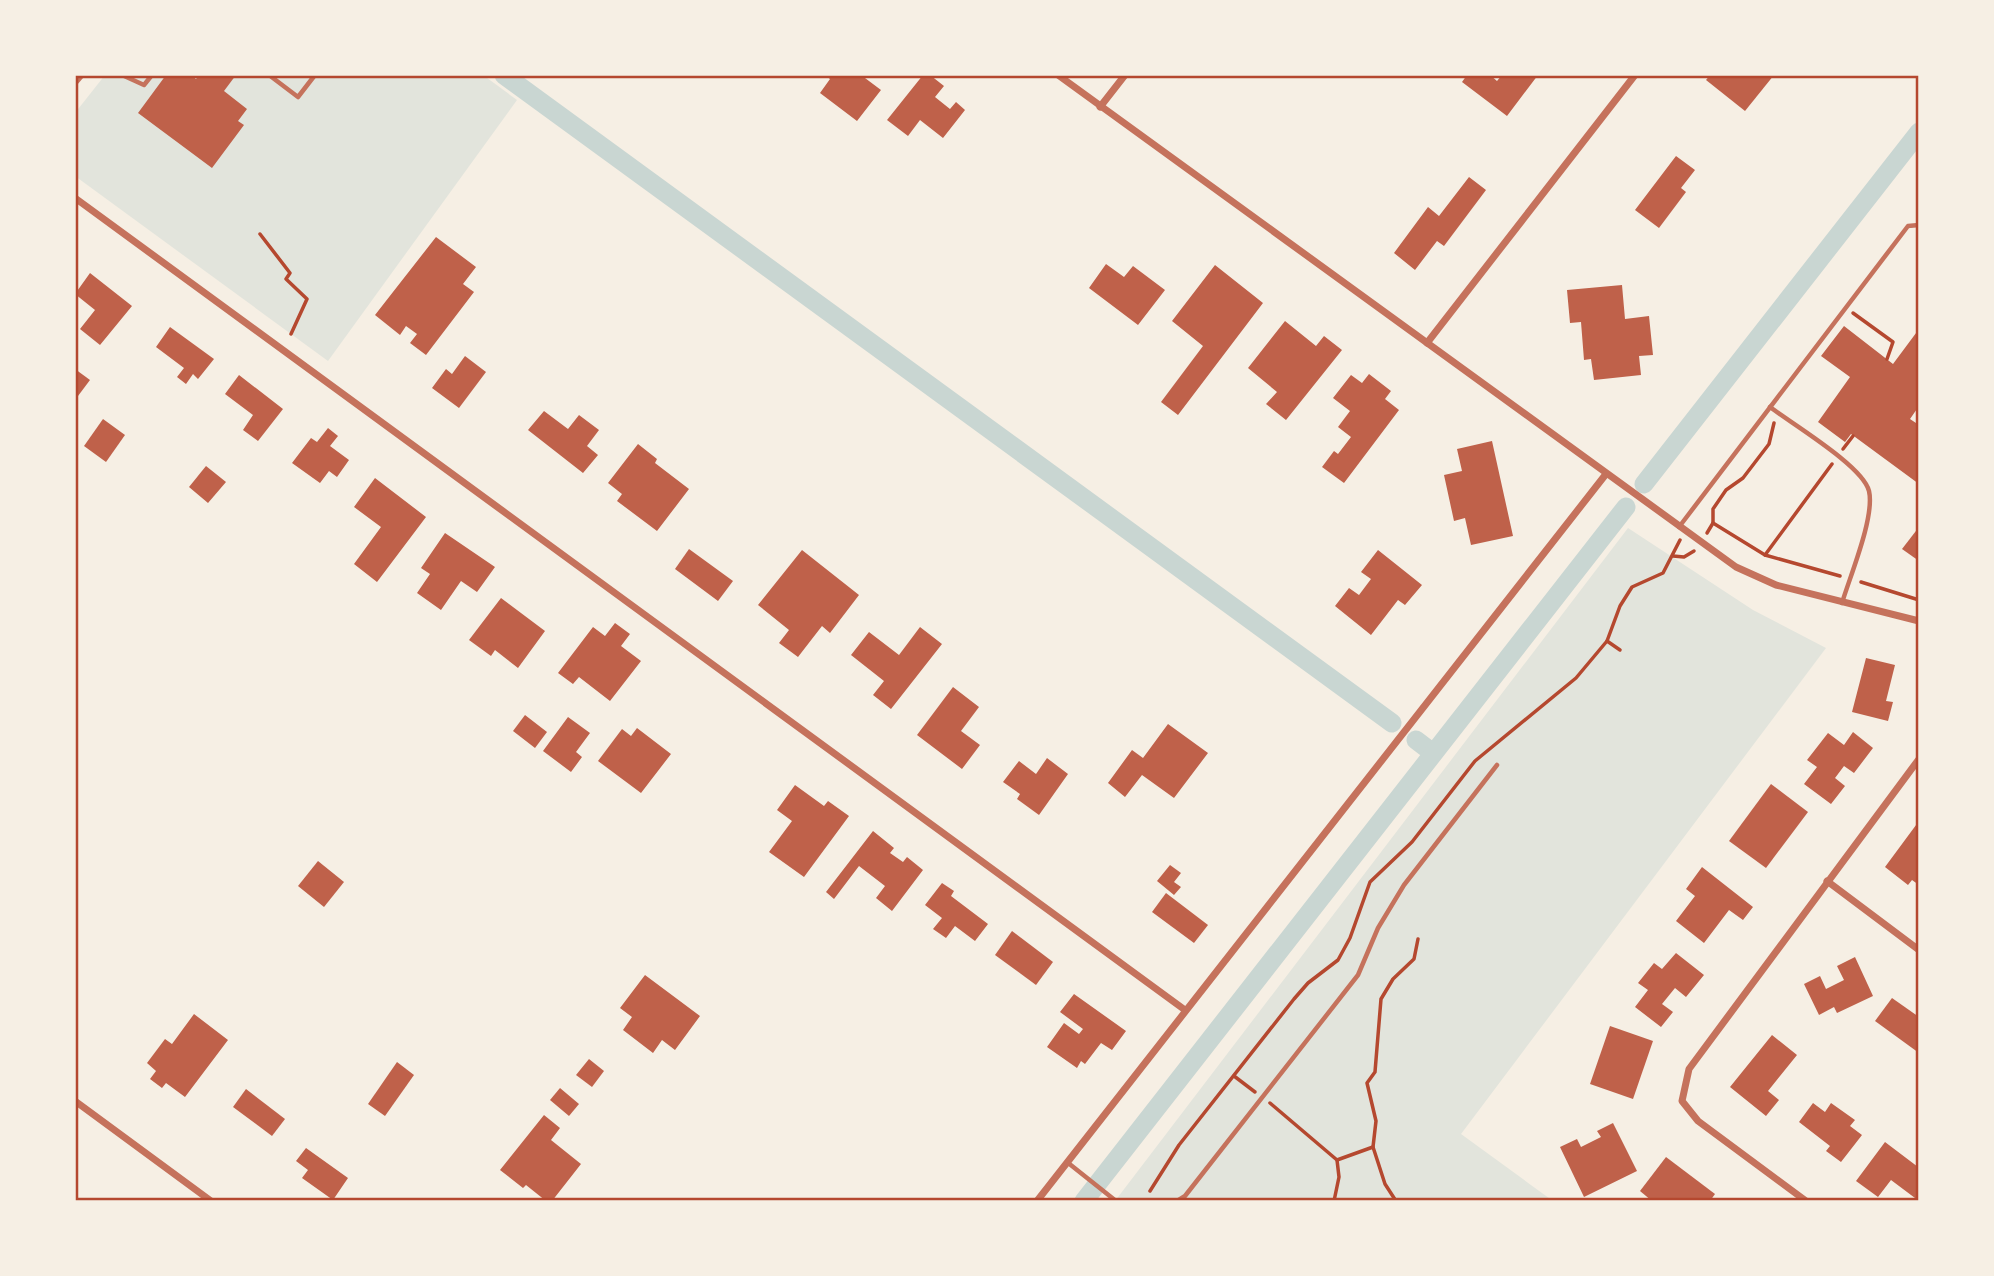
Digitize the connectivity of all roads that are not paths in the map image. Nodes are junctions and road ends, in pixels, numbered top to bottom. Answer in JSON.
{"nodes":[{"id":1,"x":81,"y":75,"type":"edge"},
{"id":2,"x":122,"y":75,"type":"edge"},
{"id":3,"x":152,"y":75,"type":"edge"},
{"id":4,"x":269,"y":75,"type":"edge"},
{"id":5,"x":314,"y":75,"type":"edge"},
{"id":6,"x":1058,"y":75,"type":"edge"},
{"id":7,"x":1125,"y":75,"type":"edge"},
{"id":8,"x":1635,"y":75,"type":"edge"},
{"id":9,"x":75,"y":82,"type":"edge"},
{"id":10,"x":1100,"y":107,"type":"junction"},
{"id":11,"x":75,"y":198,"type":"edge"},
{"id":12,"x":1919,"y":225,"type":"edge"},
{"id":13,"x":1426,"y":343,"type":"junction"},
{"id":14,"x":1770,"y":407,"type":"junction"},
{"id":15,"x":1606,"y":474,"type":"junction"},
{"id":16,"x":1678,"y":527,"type":"junction"},
{"id":17,"x":1842,"y":603,"type":"junction"},
{"id":18,"x":1919,"y":621,"type":"edge"},
{"id":19,"x":1919,"y":760,"type":"edge"},
{"id":20,"x":1497,"y":765,"type":"dead end"},
{"id":21,"x":1827,"y":881,"type":"junction"},
{"id":22,"x":1919,"y":950,"type":"edge"},
{"id":23,"x":1185,"y":1010,"type":"junction"},
{"id":24,"x":75,"y":1101,"type":"edge"},
{"id":25,"x":1067,"y":1162,"type":"junction"},
{"id":26,"x":211,"y":1201,"type":"edge"},
{"id":27,"x":1037,"y":1201,"type":"edge"},
{"id":28,"x":1116,"y":1201,"type":"edge"},
{"id":29,"x":1177,"y":1201,"type":"edge"},
{"id":30,"x":1806,"y":1201,"type":"edge"}],
"edges":[{"from":1,"to":9,"type":"street"},
{"from":2,"to":3,"type":"lane"},
{"from":4,"to":5,"type":"lane"},
{"from":6,"to":10,"type":"street"},
{"from":7,"to":10,"type":"street"},
{"from":8,"to":13,"type":"street"},
{"from":10,"to":13,"type":"street"},
{"from":11,"to":23,"type":"street"},
{"from":12,"to":14,"type":"lane"},
{"from":13,"to":15,"type":"street"},
{"from":14,"to":16,"type":"lane"},
{"from":14,"to":17,"type":"lane"},
{"from":15,"to":16,"type":"street"},
{"from":15,"to":23,"type":"street"},
{"from":16,"to":17,"type":"street"},
{"from":17,"to":18,"type":"street"},
{"from":19,"to":21,"type":"street"},
{"from":20,"to":29,"type":"lane"},
{"from":21,"to":22,"type":"street"},
{"from":21,"to":30,"type":"street"},
{"from":23,"to":25,"type":"street"},
{"from":24,"to":26,"type":"street"},
{"from":25,"to":27,"type":"street"},
{"from":25,"to":28,"type":"lane"}]}
